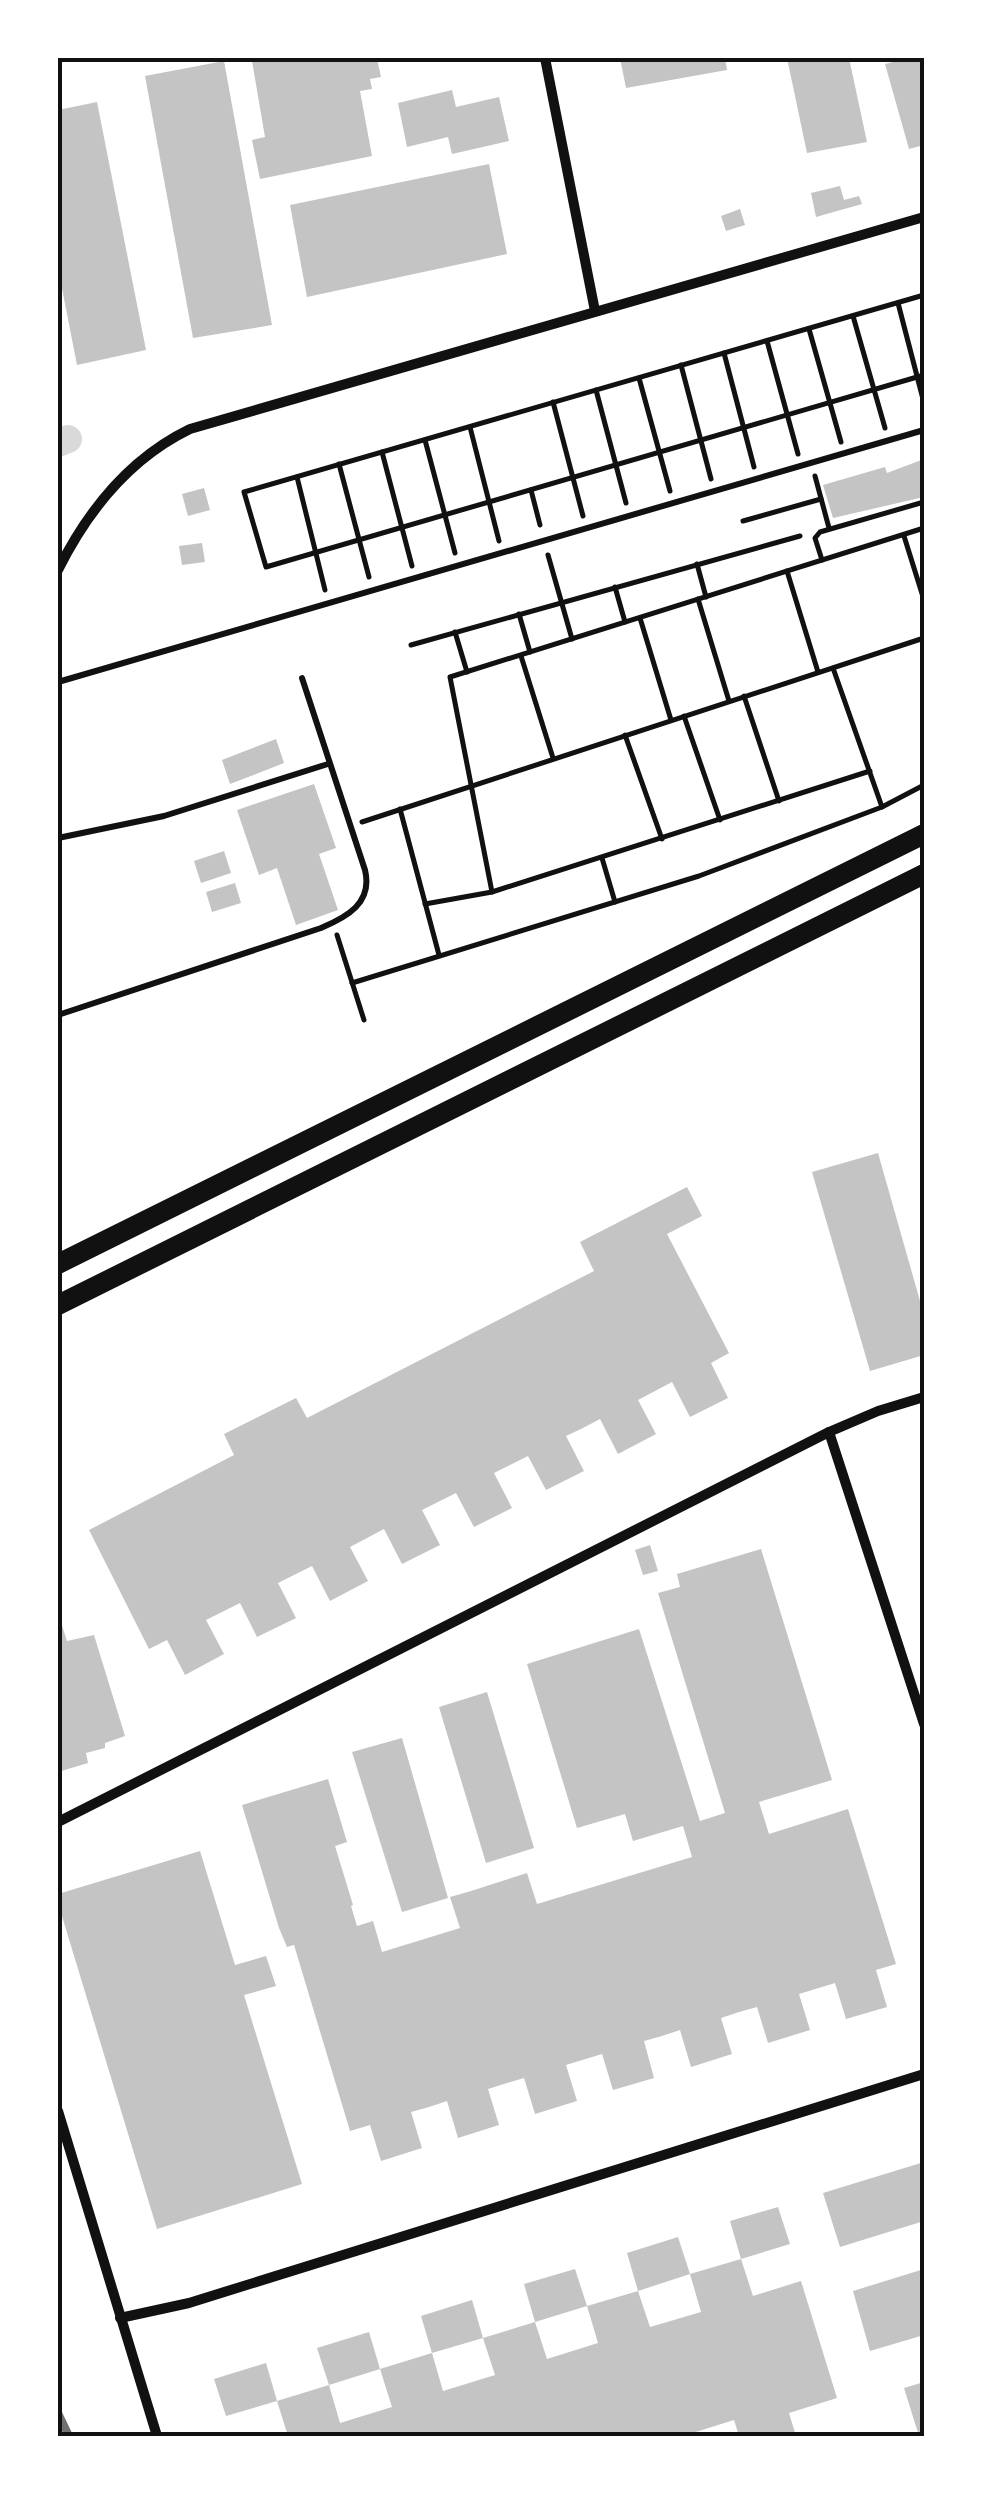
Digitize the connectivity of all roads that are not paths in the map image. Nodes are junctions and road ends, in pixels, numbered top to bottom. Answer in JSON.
{"nodes":[{"id":1,"x":545,"y":58,"type":"edge"},
{"id":2,"x":924,"y":217,"type":"edge"},
{"id":3,"x":595,"y":312,"type":"junction"},
{"id":4,"x":924,"y":430,"type":"edge"},
{"id":5,"x":58,"y":570,"type":"edge"},
{"id":6,"x":302,"y":678,"type":"dead end"},
{"id":7,"x":58,"y":682,"type":"edge"},
{"id":8,"x":328,"y":764,"type":"junction"},
{"id":9,"x":924,"y":834,"type":"edge"},
{"id":10,"x":58,"y":838,"type":"edge"},
{"id":11,"x":924,"y":875,"type":"edge"},
{"id":12,"x":58,"y":1015,"type":"edge"},
{"id":13,"x":58,"y":1264,"type":"edge"},
{"id":14,"x":58,"y":1306,"type":"edge"},
{"id":15,"x":924,"y":1397,"type":"edge"},
{"id":16,"x":829,"y":1432,"type":"junction"},
{"id":17,"x":924,"y":1724,"type":"edge"},
{"id":18,"x":58,"y":1822,"type":"edge"},
{"id":19,"x":924,"y":2074,"type":"edge"},
{"id":20,"x":58,"y":2111,"type":"edge"},
{"id":21,"x":120,"y":2318,"type":"junction"},
{"id":22,"x":156,"y":2436,"type":"edge"}],
"edges":[{"from":1,"to":3,"type":"street"},
{"from":2,"to":3,"type":"street"},
{"from":3,"to":5,"type":"street"},
{"from":4,"to":7,"type":"lane"},
{"from":6,"to":8,"type":"lane"},
{"from":8,"to":10,"type":"lane"},
{"from":8,"to":12,"type":"lane"},
{"from":9,"to":13,"type":"highway"},
{"from":11,"to":14,"type":"highway"},
{"from":15,"to":16,"type":"street"},
{"from":16,"to":17,"type":"street"},
{"from":16,"to":18,"type":"street"},
{"from":19,"to":21,"type":"street"},
{"from":20,"to":21,"type":"street"},
{"from":21,"to":22,"type":"street"}]}
